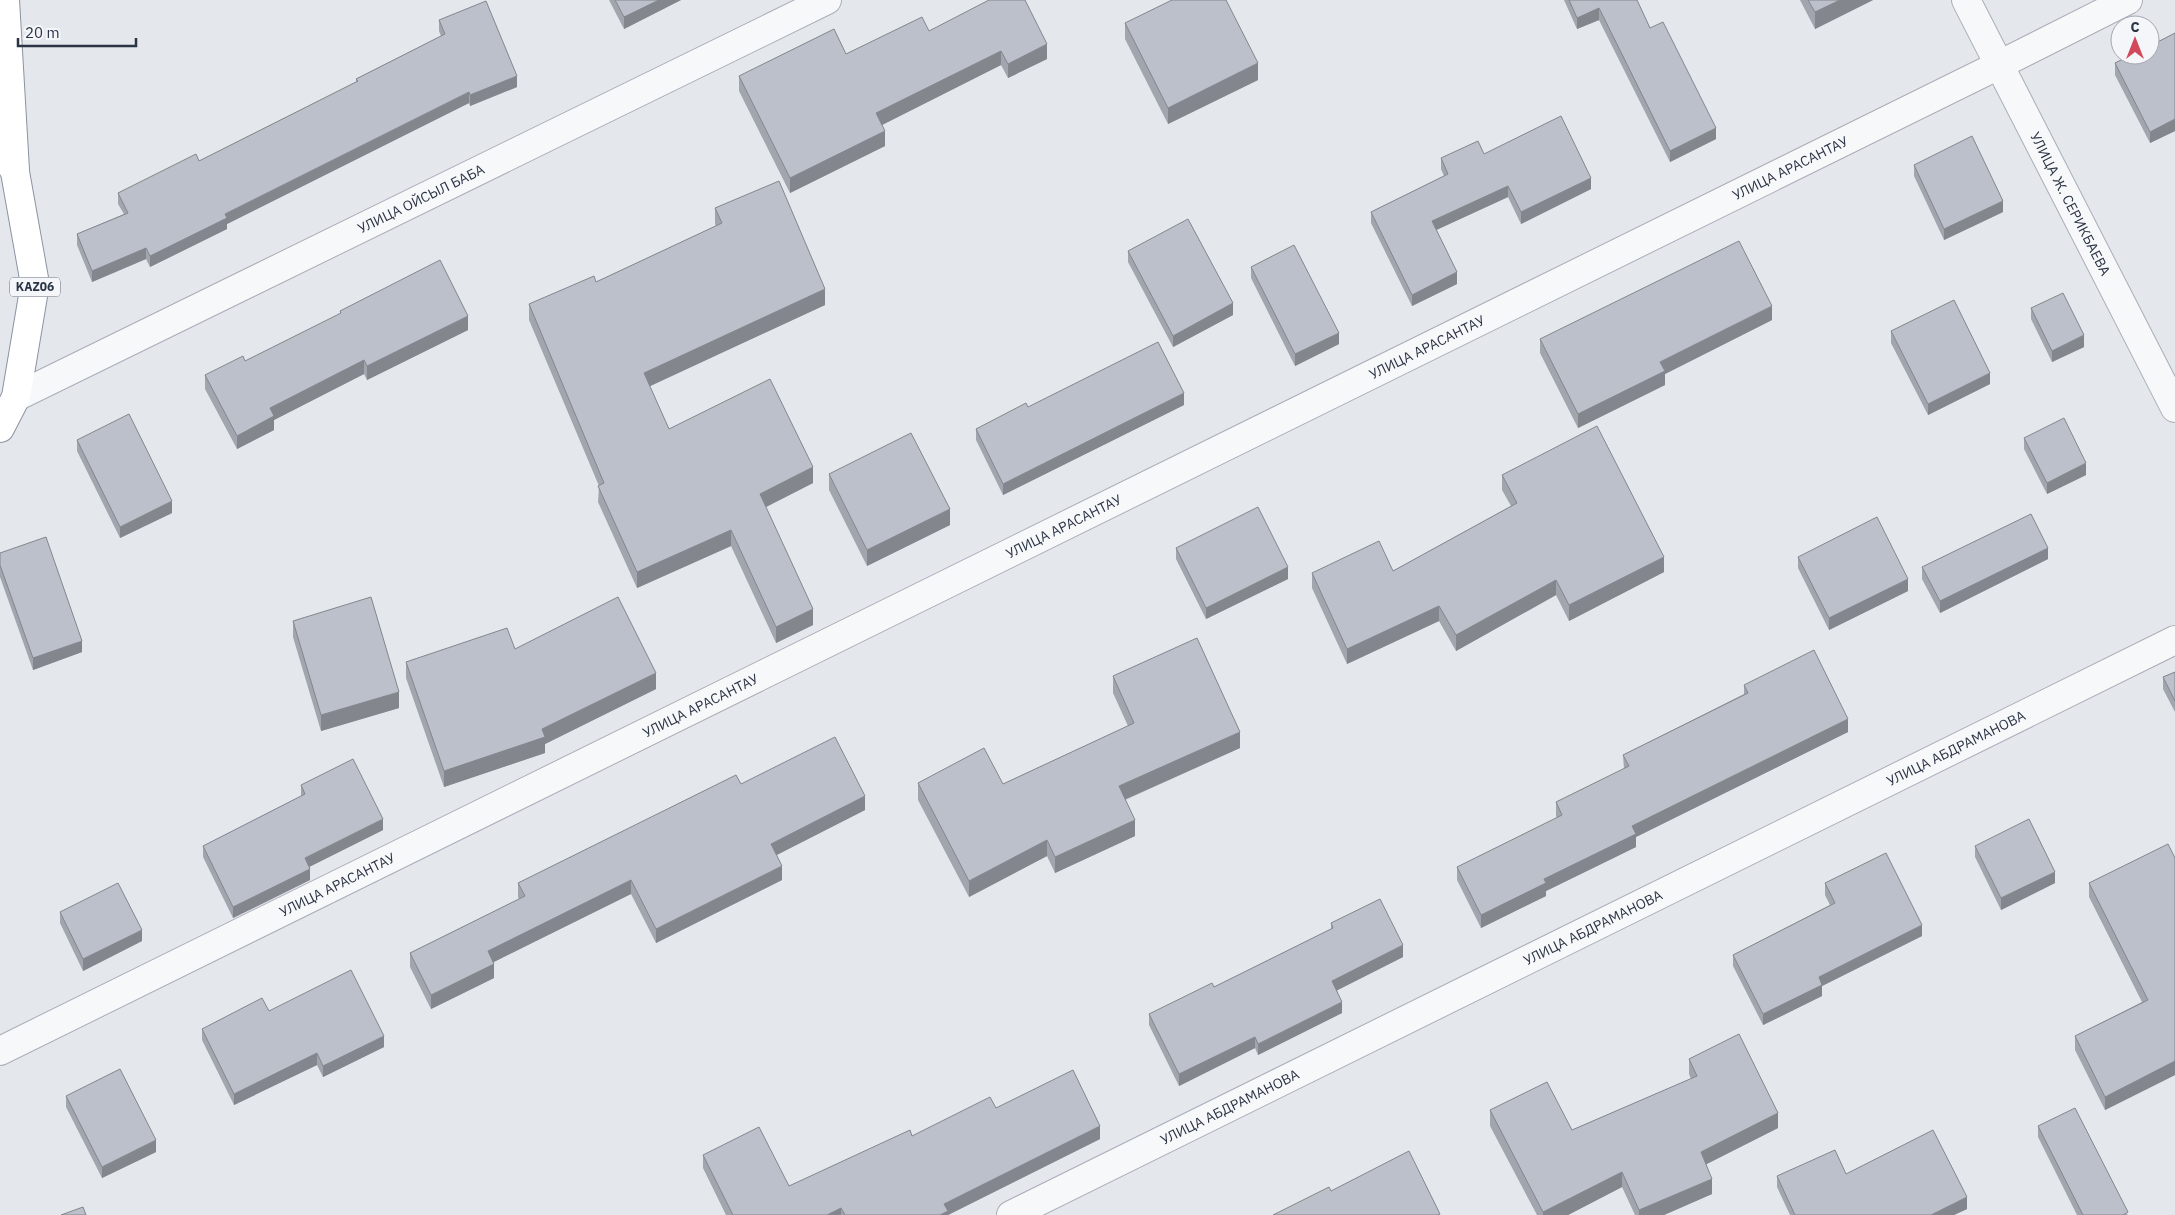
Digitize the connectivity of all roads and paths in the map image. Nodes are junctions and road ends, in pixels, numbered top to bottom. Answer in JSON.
{"nodes":[{"id":1,"x":5,"y":0,"type":"edge"},
{"id":2,"x":827,"y":0,"type":"edge"},
{"id":3,"x":1966,"y":0,"type":"edge"},
{"id":4,"x":2128,"y":0,"type":"edge"},
{"id":5,"x":2000,"y":65,"type":"junction"},
{"id":6,"x":0,"y":146,"type":"edge"},
{"id":7,"x":15,"y":172,"type":"junction"},
{"id":8,"x":16,"y":397,"type":"junction"},
{"id":9,"x":2175,"y":408,"type":"edge"},
{"id":10,"x":0,"y":428,"type":"edge"},
{"id":11,"x":2175,"y":640,"type":"edge"},
{"id":12,"x":0,"y":1052,"type":"edge"},
{"id":13,"x":1011,"y":1215,"type":"edge"}],
"edges":[{"from":1,"to":7,"type":"highway","number":"KАZ06"},
{"from":2,"to":8,"type":"street","name":"УЛИЦА ОЙСЫЛ БАБА"},
{"from":3,"to":5,"type":"street","name":"УЛИЦА Ж. СЕРИКБАЕВА"},
{"from":4,"to":5,"type":"street","name":"УЛИЦА АРАСАНТАУ"},
{"from":5,"to":9,"type":"street","name":"УЛИЦА Ж. СЕРИКБАЕВА"},
{"from":5,"to":12,"type":"street","name":"УЛИЦА АРАСАНТАУ"},
{"from":6,"to":7,"type":"highway","number":"KАZ06"},
{"from":7,"to":8,"type":"highway","number":"KАZ06"},
{"from":8,"to":10,"type":"highway","number":"KАZ06"},
{"from":11,"to":13,"type":"street","name":"УЛИЦА АБДРАМАНОВА"}]}
